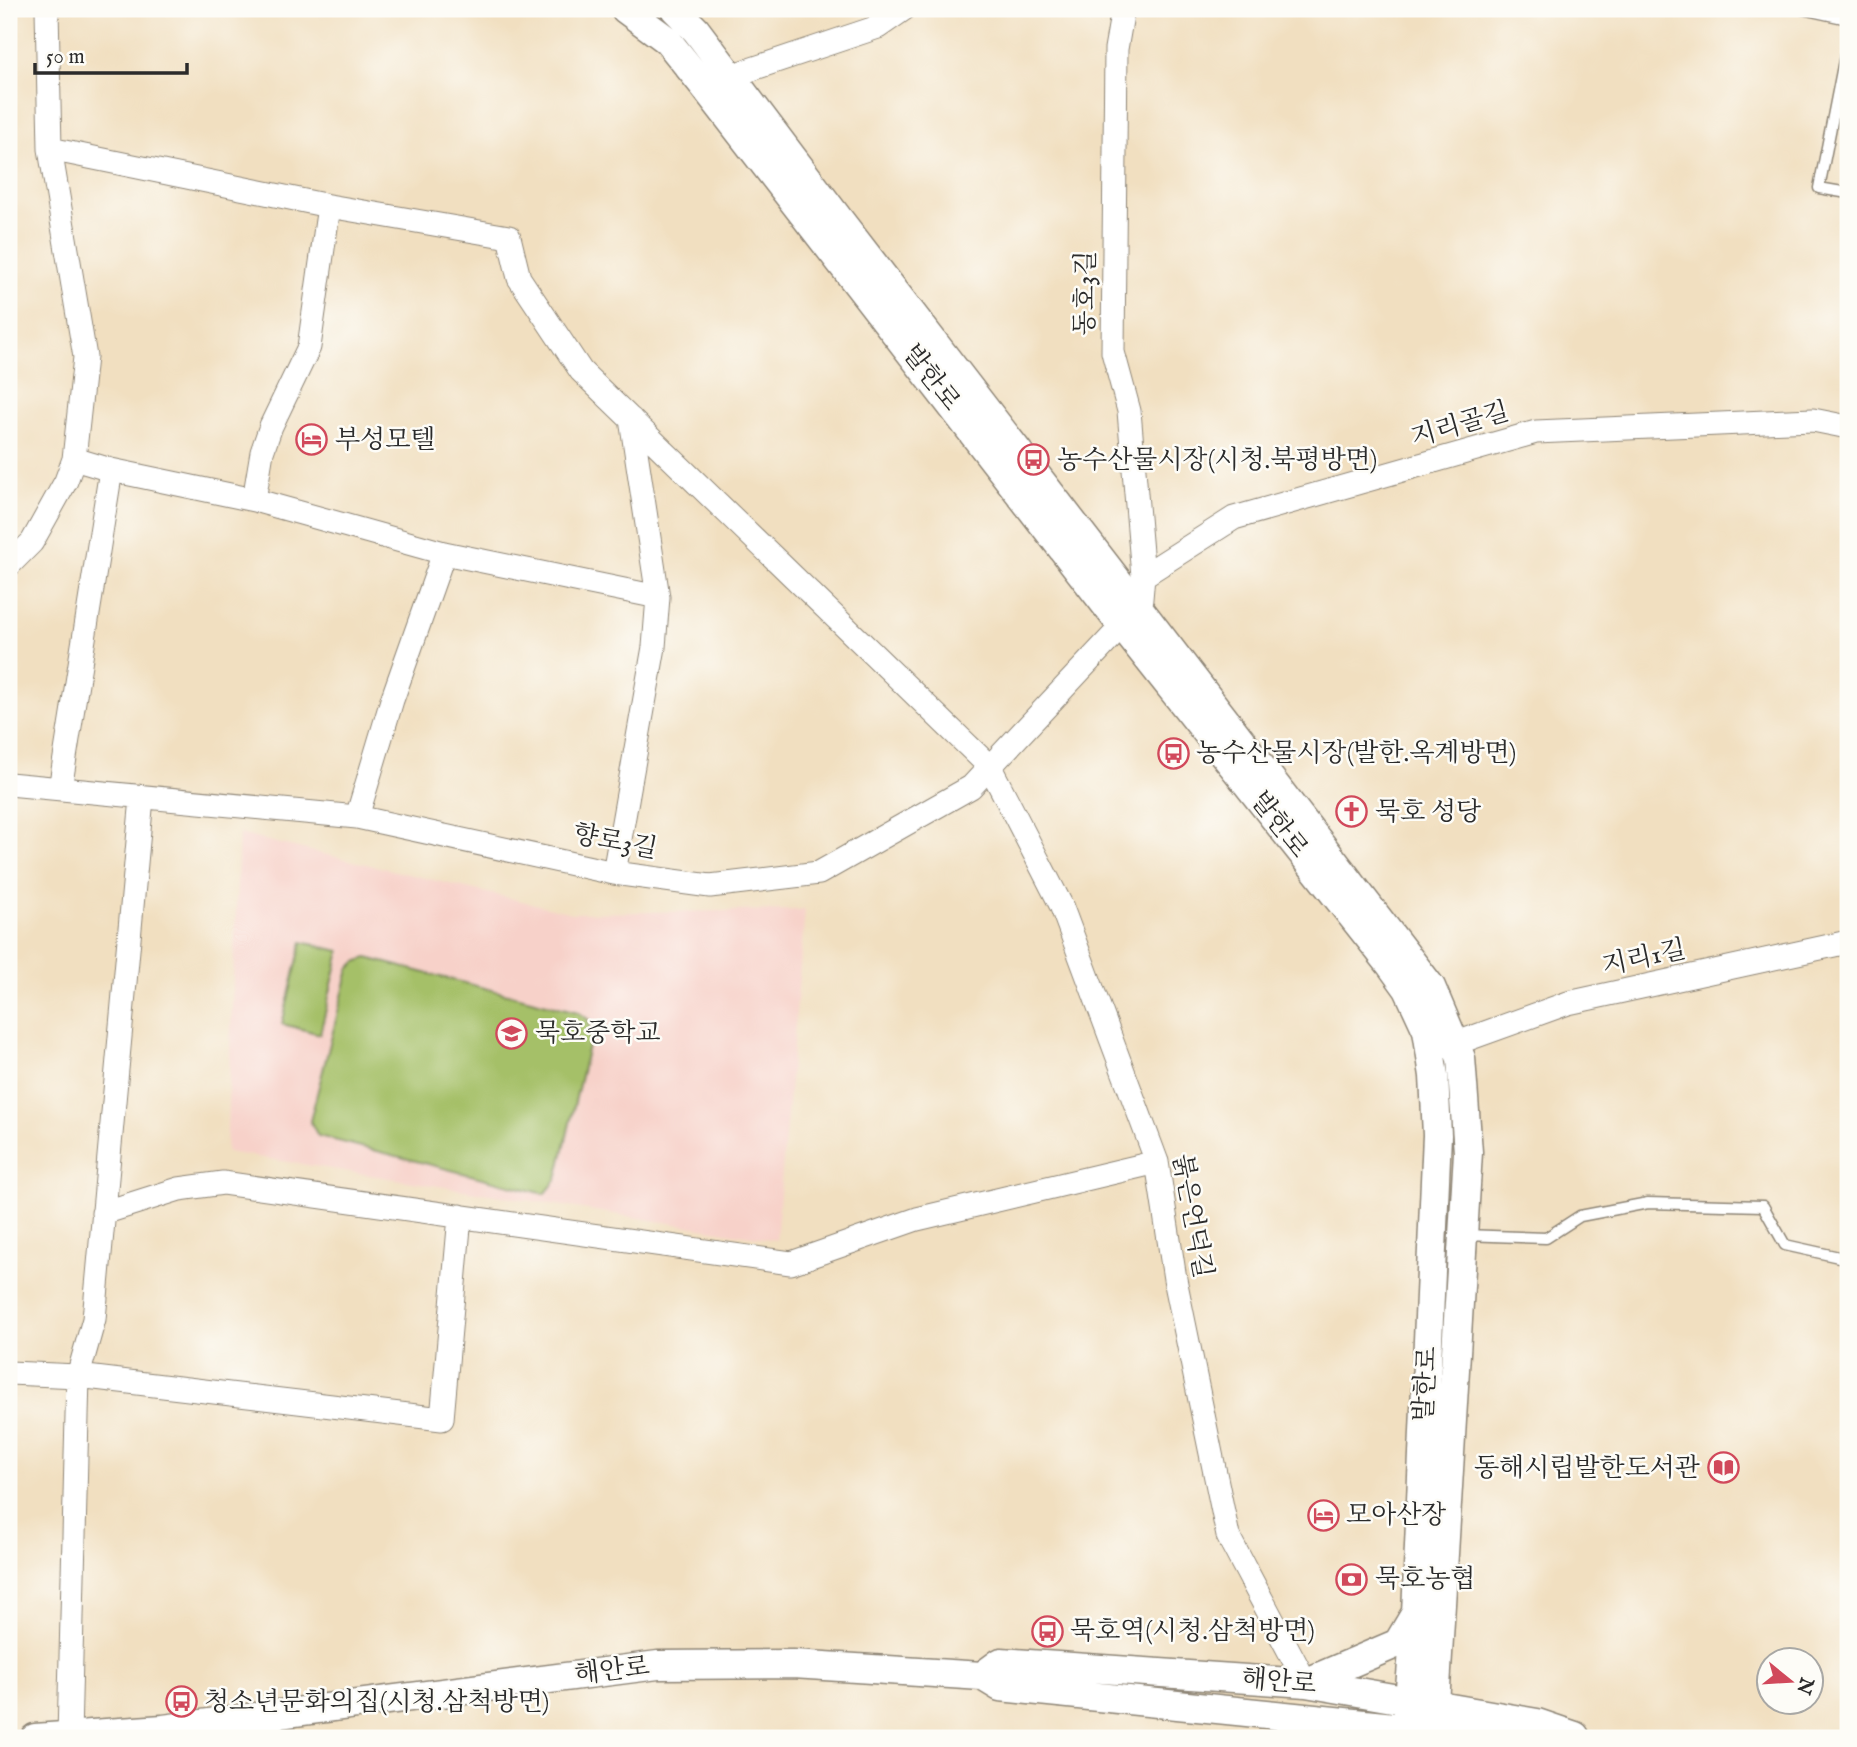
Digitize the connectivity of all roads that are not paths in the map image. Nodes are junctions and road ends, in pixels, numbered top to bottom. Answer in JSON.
{"nodes":[{"id":1,"x":47,"y":9,"type":"edge"},
{"id":2,"x":625,"y":9,"type":"edge"},
{"id":3,"x":904,"y":9,"type":"edge"},
{"id":4,"x":1123,"y":9,"type":"edge"},
{"id":5,"x":1802,"y":9,"type":"edge"},
{"id":6,"x":679,"y":10,"type":"edge"},
{"id":7,"x":1848,"y":19,"type":"edge"},
{"id":8,"x":1848,"y":40,"type":"edge"},
{"id":9,"x":731,"y":76,"type":"junction"},
{"id":10,"x":704,"y":86,"type":"junction"},
{"id":11,"x":50,"y":149,"type":"junction"},
{"id":12,"x":1848,"y":193,"type":"edge"},
{"id":13,"x":329,"y":206,"type":"junction"},
{"id":14,"x":631,"y":419,"type":"junction"},
{"id":15,"x":1848,"y":427,"type":"edge"},
{"id":16,"x":74,"y":459,"type":"junction"},
{"id":17,"x":111,"y":470,"type":"junction"},
{"id":18,"x":254,"y":500,"type":"junction"},
{"id":19,"x":444,"y":552,"type":"junction"},
{"id":20,"x":9,"y":565,"type":"edge"},
{"id":21,"x":1143,"y":576,"type":"junction"},
{"id":22,"x":659,"y":597,"type":"junction"},
{"id":23,"x":1131,"y":618,"type":"junction"},
{"id":24,"x":990,"y":767,"type":"junction"},
{"id":25,"x":9,"y":784,"type":"edge"},
{"id":26,"x":60,"y":789,"type":"junction"},
{"id":27,"x":142,"y":798,"type":"junction"},
{"id":28,"x":357,"y":817,"type":"junction"},
{"id":29,"x":614,"y":873,"type":"junction"},
{"id":30,"x":1848,"y":942,"type":"edge"},
{"id":31,"x":1444,"y":1047,"type":"junction"},
{"id":32,"x":1157,"y":1162,"type":"junction"},
{"id":33,"x":103,"y":1213,"type":"junction"},
{"id":34,"x":460,"y":1216,"type":"junction"},
{"id":35,"x":1463,"y":1235,"type":"junction"},
{"id":36,"x":1848,"y":1259,"type":"edge"},
{"id":37,"x":9,"y":1373,"type":"edge"},
{"id":38,"x":78,"y":1376,"type":"junction"},
{"id":39,"x":1416,"y":1614,"type":"junction"},
{"id":40,"x":982,"y":1676,"type":"junction"},
{"id":41,"x":1306,"y":1683,"type":"junction"},
{"id":42,"x":1421,"y":1724,"type":"edge"},
{"id":43,"x":69,"y":1737,"type":"edge"},
{"id":44,"x":35,"y":1738,"type":"edge"},
{"id":45,"x":1502,"y":1738,"type":"edge"},
{"id":46,"x":1577,"y":1738,"type":"edge"}],
"edges":[{"from":1,"to":11,"type":"street"},
{"from":2,"to":10,"type":"street","name":"발한로"},
{"from":3,"to":9,"type":"street"},
{"from":4,"to":21,"type":"street","name":"동호3길"},
{"from":5,"to":7,"type":"lane"},
{"from":6,"to":9,"type":"street","name":"발한로"},
{"from":8,"to":12,"type":"lane"},
{"from":9,"to":10,"type":"street"},
{"from":9,"to":23,"type":"street","name":"발한로"},
{"from":10,"to":23,"type":"street","name":"발한로"},
{"from":11,"to":13,"type":"street"},
{"from":11,"to":16,"type":"street"},
{"from":13,"to":14,"type":"street","name":"붉은언덕길"},
{"from":13,"to":18,"type":"street"},
{"from":14,"to":22,"type":"street"},
{"from":14,"to":24,"type":"street","name":"붉은언덕길"},
{"from":15,"to":21,"type":"street","name":"지리골길"},
{"from":16,"to":17,"type":"street"},
{"from":16,"to":20,"type":"street"},
{"from":17,"to":18,"type":"street"},
{"from":17,"to":26,"type":"street"},
{"from":18,"to":19,"type":"street"},
{"from":19,"to":22,"type":"street"},
{"from":19,"to":28,"type":"street"},
{"from":21,"to":23,"type":"street"},
{"from":22,"to":29,"type":"street"},
{"from":23,"to":24,"type":"street","name":"향로3길"},
{"from":23,"to":31,"type":"street","name":"발한로"},
{"from":24,"to":29,"type":"street","name":"향로3길"},
{"from":24,"to":32,"type":"street","name":"붉은언덕길"},
{"from":25,"to":26,"type":"street","name":"향로3길"},
{"from":26,"to":27,"type":"street","name":"향로3길"},
{"from":27,"to":28,"type":"street","name":"향로3길"},
{"from":27,"to":33,"type":"street"},
{"from":28,"to":29,"type":"street","name":"향로3길"},
{"from":30,"to":31,"type":"street","name":"지리1길"},
{"from":31,"to":35,"type":"street","name":"발한로"},
{"from":31,"to":39,"type":"street","name":"발한로"},
{"from":32,"to":34,"type":"street"},
{"from":32,"to":41,"type":"street","name":"붉은언덕길"},
{"from":33,"to":34,"type":"street"},
{"from":33,"to":38,"type":"street"},
{"from":34,"to":38,"type":"street"},
{"from":35,"to":36,"type":"lane"},
{"from":35,"to":42,"type":"street","name":"발한로"},
{"from":37,"to":38,"type":"street"},
{"from":38,"to":43,"type":"street"},
{"from":39,"to":41,"type":"street"},
{"from":39,"to":42,"type":"street","name":"발한로"},
{"from":40,"to":41,"type":"street","name":"해안로"},
{"from":40,"to":42,"type":"street","name":"해안로"},
{"from":40,"to":43,"type":"street","name":"해안로"},
{"from":41,"to":42,"type":"street","name":"해안로"},
{"from":42,"to":45,"type":"street","name":"해안로"},
{"from":42,"to":46,"type":"street","name":"해안로"},
{"from":43,"to":44,"type":"street","name":"해안로"}]}
